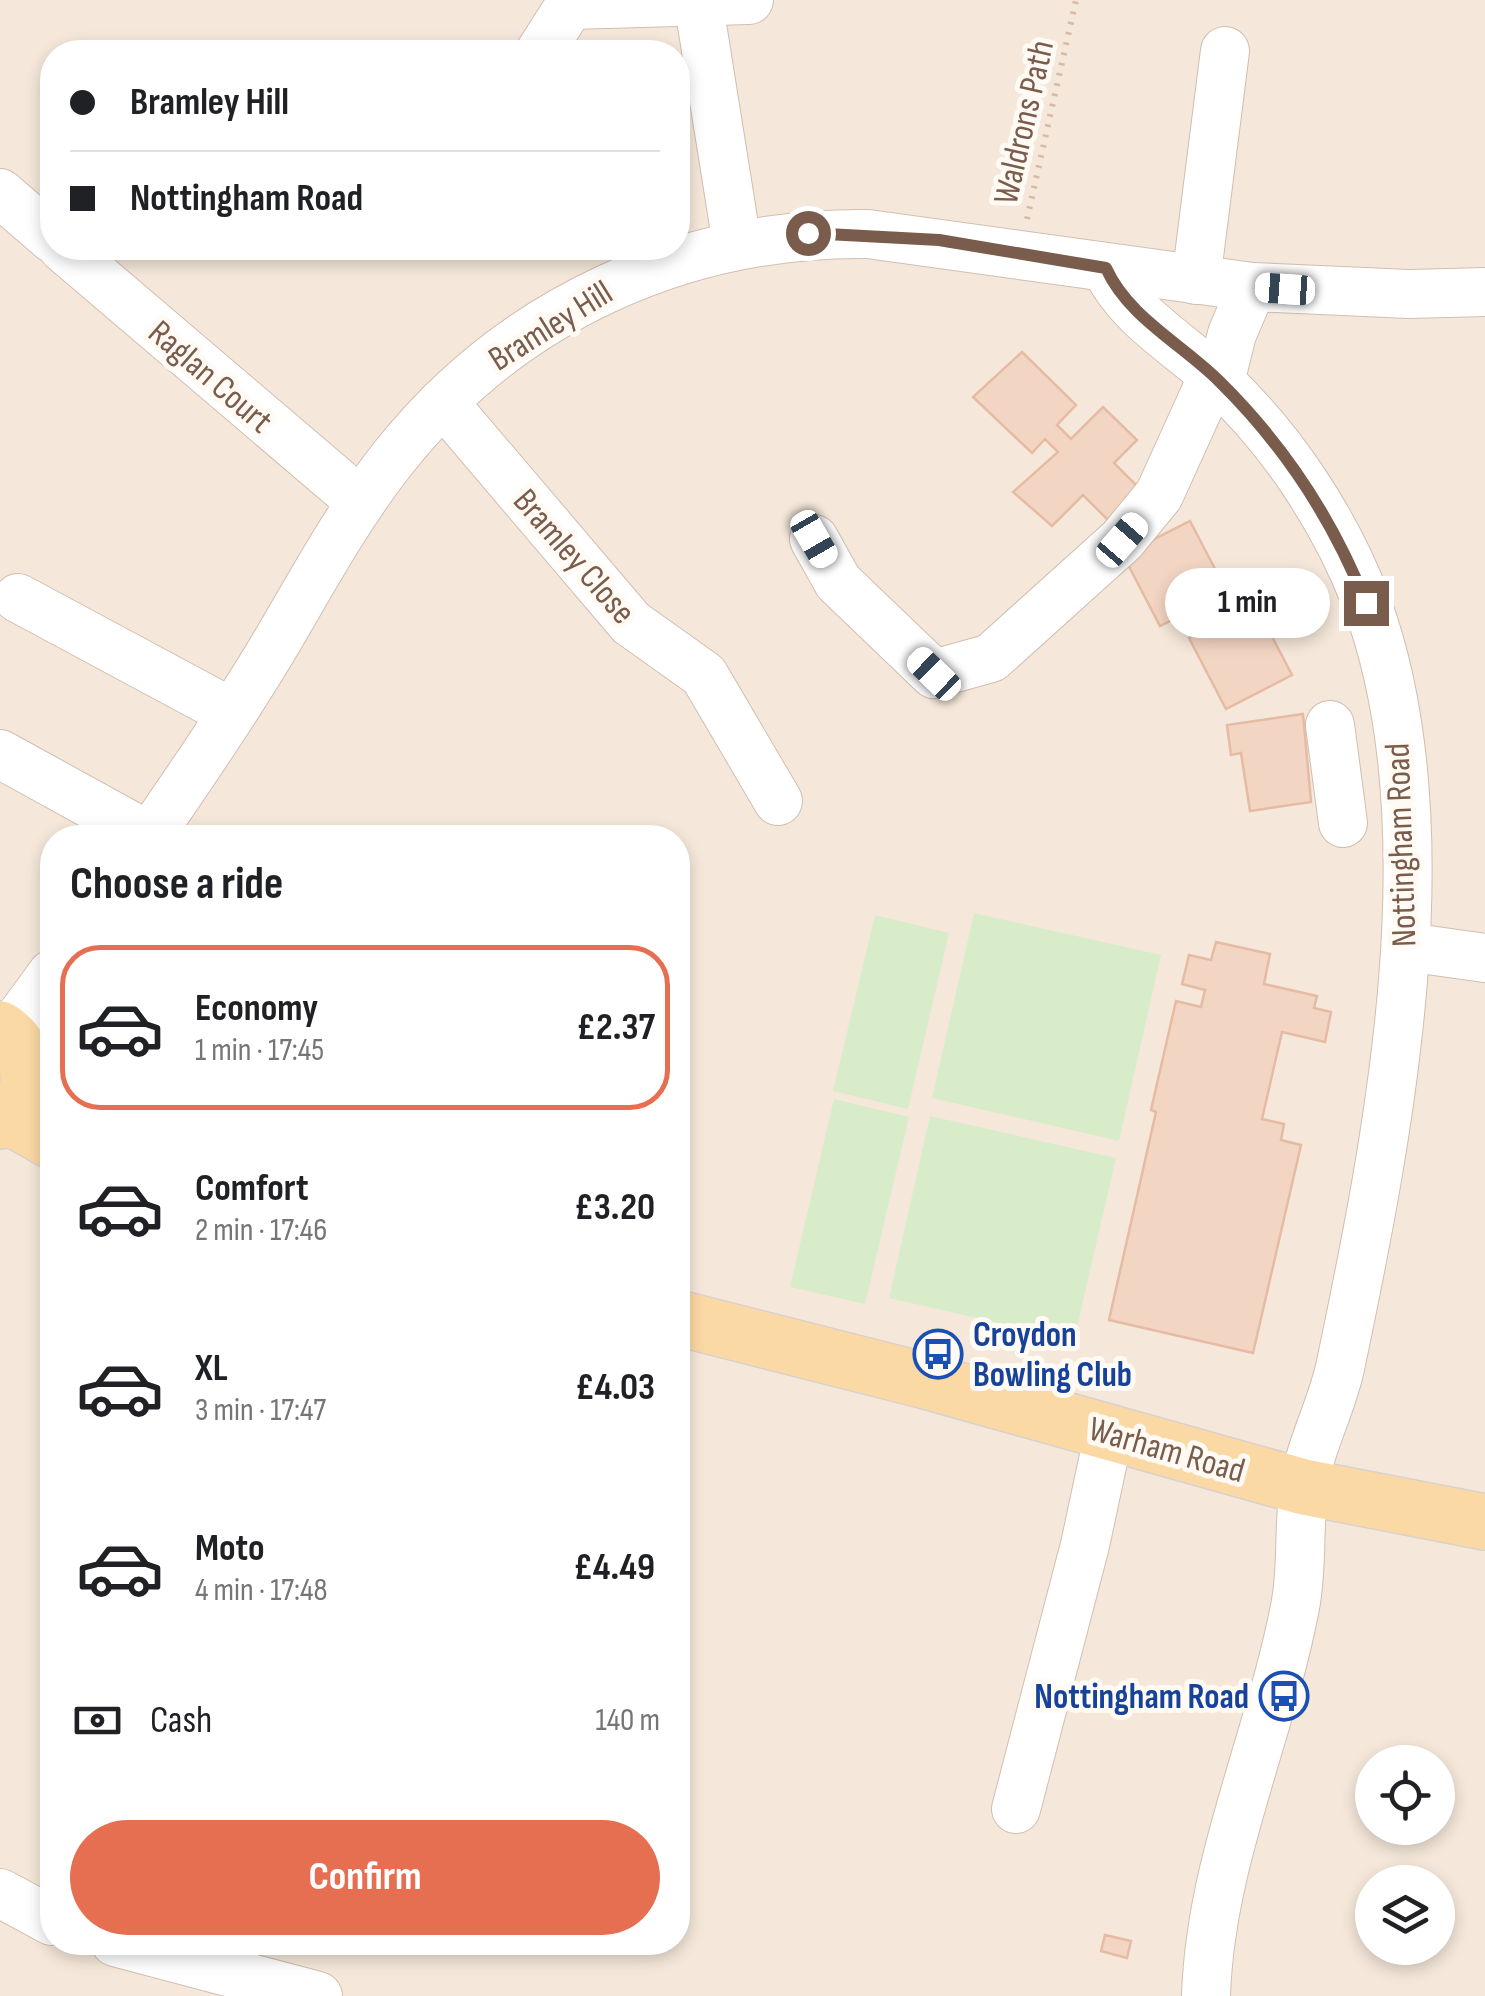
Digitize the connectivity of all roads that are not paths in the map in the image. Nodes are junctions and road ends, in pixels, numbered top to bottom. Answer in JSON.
{"nodes":[{"id":1,"x":698,"y":0,"type":"edge"},
{"id":2,"x":749,"y":0,"type":"edge"},
{"id":3,"x":548,"y":40,"type":"edge"},
{"id":4,"x":1225,"y":51,"type":"dead end"},
{"id":5,"x":0,"y":193,"type":"edge"},
{"id":6,"x":40,"y":228,"type":"edge"},
{"id":7,"x":737,"y":244,"type":"junction"},
{"id":8,"x":690,"y":257,"type":"edge"},
{"id":9,"x":77,"y":260,"type":"edge"},
{"id":10,"x":679,"y":260,"type":"edge"},
{"id":11,"x":1106,"y":268,"type":"junction"},
{"id":12,"x":1196,"y":280,"type":"junction"},
{"id":13,"x":1252,"y":286,"type":"junction"},
{"id":14,"x":1485,"y":292,"type":"edge"},
{"id":15,"x":1217,"y":379,"type":"junction"},
{"id":16,"x":442,"y":402,"type":"junction"},
{"id":17,"x":361,"y":502,"type":"junction"},
{"id":18,"x":814,"y":539,"type":"dead end"},
{"id":19,"x":18,"y":598,"type":"dead end"},
{"id":20,"x":232,"y":713,"type":"junction"},
{"id":21,"x":1330,"y":725,"type":"dead end"},
{"id":22,"x":0,"y":754,"type":"edge"},
{"id":23,"x":778,"y":801,"type":"dead end"},
{"id":24,"x":1343,"y":824,"type":"dead end"},
{"id":25,"x":127,"y":825,"type":"edge"},
{"id":26,"x":156,"y":825,"type":"edge"},
{"id":27,"x":1406,"y":947,"type":"junction"},
{"id":28,"x":1485,"y":958,"type":"edge"},
{"id":29,"x":40,"y":991,"type":"edge"},
{"id":30,"x":2,"y":1030,"type":"edge"},
{"id":31,"x":21,"y":1126,"type":"edge"},
{"id":32,"x":690,"y":1321,"type":"edge"},
{"id":33,"x":1110,"y":1434,"type":"junction"},
{"id":34,"x":1304,"y":1487,"type":"junction"},
{"id":35,"x":1485,"y":1522,"type":"edge"},
{"id":36,"x":1016,"y":1809,"type":"dead end"},
{"id":37,"x":0,"y":1893,"type":"edge"},
{"id":38,"x":40,"y":1915,"type":"edge"},
{"id":39,"x":163,"y":1955,"type":"edge"},
{"id":40,"x":318,"y":1996,"type":"edge"},
{"id":41,"x":1206,"y":1996,"type":"edge"}],
"edges":[{"from":1,"to":2,"type":"street"},
{"from":1,"to":3,"type":"street"},
{"from":1,"to":7,"type":"street"},
{"from":4,"to":12,"type":"street"},
{"from":5,"to":6,"type":"street"},
{"from":7,"to":8,"type":"street","name":"Bramley Hill"},
{"from":7,"to":11,"type":"street","name":"Bramley Hill"},
{"from":9,"to":17,"type":"street","name":"Raglan Court"},
{"from":10,"to":16,"type":"street","name":"Bramley Hill"},
{"from":11,"to":12,"type":"street","name":"Bramley Hill"},
{"from":11,"to":15,"type":"street","name":"Nottingham Road"},
{"from":12,"to":13,"type":"street","name":"Bramley Hill"},
{"from":13,"to":14,"type":"street","name":"Bramley Hill"},
{"from":13,"to":15,"type":"street"},
{"from":15,"to":18,"type":"street"},
{"from":15,"to":27,"type":"street","name":"Nottingham Road"},
{"from":16,"to":17,"type":"street","name":"Bramley Hill"},
{"from":16,"to":23,"type":"street","name":"Bramley Close"},
{"from":17,"to":20,"type":"street","name":"Bramley Hill"},
{"from":19,"to":20,"type":"street"},
{"from":20,"to":26,"type":"street","name":"Bramley Hill"},
{"from":21,"to":24,"type":"street"},
{"from":22,"to":25,"type":"street"},
{"from":27,"to":28,"type":"street"},
{"from":27,"to":34,"type":"street","name":"Nottingham Road"},
{"from":29,"to":30,"type":"street"},
{"from":30,"to":31,"type":"main road"},
{"from":32,"to":33,"type":"main road","name":"Warham Road"},
{"from":33,"to":34,"type":"main road","name":"Warham Road"},
{"from":33,"to":36,"type":"street"},
{"from":34,"to":35,"type":"main road","name":"Warham Road"},
{"from":34,"to":41,"type":"street","name":"Nottingham Road"},
{"from":37,"to":38,"type":"street"},
{"from":39,"to":40,"type":"street"}]}
